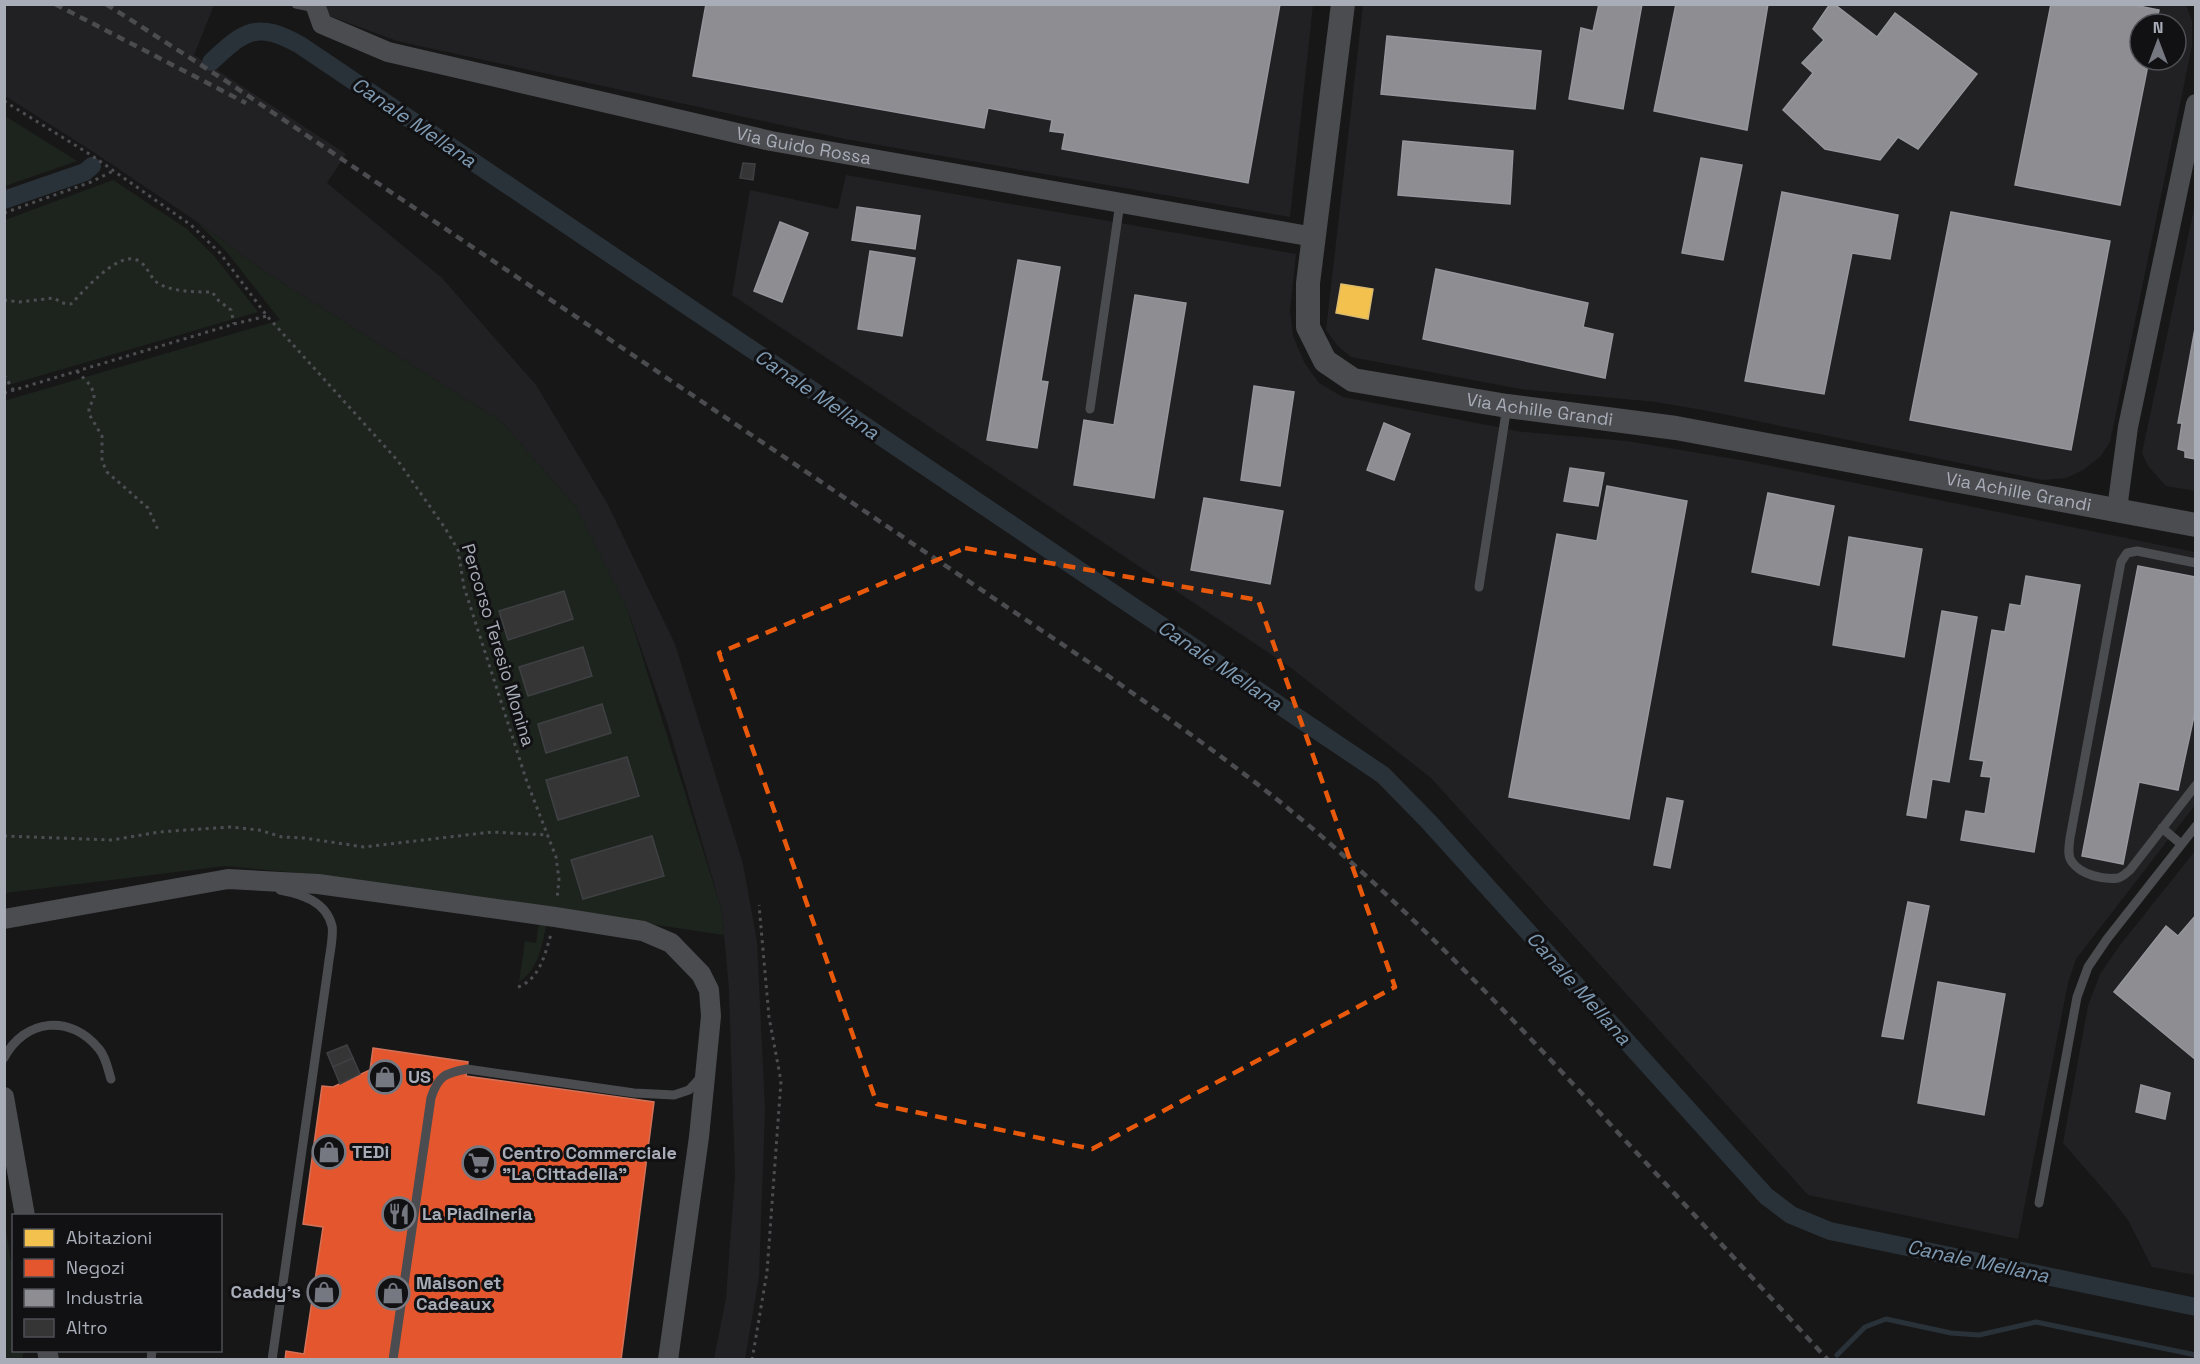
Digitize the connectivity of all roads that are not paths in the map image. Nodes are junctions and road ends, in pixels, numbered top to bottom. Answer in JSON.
{"nodes":[{"id":1,"x":1343,"y":4,"type":"edge"},
{"id":2,"x":308,"y":6,"type":"edge"},
{"id":3,"x":2196,"y":104,"type":"edge"},
{"id":4,"x":1120,"y":203,"type":"junction"},
{"id":5,"x":1314,"y":237,"type":"junction"},
{"id":6,"x":1507,"y":406,"type":"junction"},
{"id":7,"x":1090,"y":409,"type":"dead end"},
{"id":8,"x":2117,"y":509,"type":"junction"},
{"id":9,"x":2196,"y":525,"type":"edge"},
{"id":10,"x":2196,"y":563,"type":"edge"},
{"id":11,"x":1479,"y":587,"type":"dead end"},
{"id":12,"x":2196,"y":785,"type":"edge"},
{"id":13,"x":2196,"y":826,"type":"edge"},
{"id":14,"x":2162,"y":828,"type":"junction"},
{"id":15,"x":2181,"y":844,"type":"junction"},
{"id":16,"x":228,"y":879,"type":"junction"},
{"id":17,"x":4,"y":919,"type":"edge"},
{"id":18,"x":4,"y":1058,"type":"edge"},
{"id":19,"x":707,"y":1061,"type":"junction"},
{"id":20,"x":111,"y":1079,"type":"dead end"},
{"id":21,"x":4,"y":1097,"type":"edge"},
{"id":22,"x":2039,"y":1203,"type":"dead end"},
{"id":23,"x":25,"y":1214,"type":"edge"},
{"id":24,"x":272,"y":1359,"type":"edge"},
{"id":25,"x":393,"y":1359,"type":"edge"},
{"id":26,"x":668,"y":1359,"type":"edge"}],
"edges":[{"from":1,"to":5,"type":"street","name":"Via Achille Grandi"},
{"from":2,"to":4,"type":"street","name":"Via Guido Rossa"},
{"from":3,"to":8,"type":"street","name":"Via Achille Grandi"},
{"from":4,"to":5,"type":"street","name":"Via Guido Rossa"},
{"from":4,"to":7,"type":"lane"},
{"from":5,"to":6,"type":"street","name":"Via Achille Grandi"},
{"from":6,"to":8,"type":"street","name":"Via Achille Grandi"},
{"from":6,"to":11,"type":"lane"},
{"from":8,"to":9,"type":"street","name":"Via Achille Grandi"},
{"from":10,"to":14,"type":"lane"},
{"from":12,"to":14,"type":"lane"},
{"from":13,"to":15,"type":"lane"},
{"from":14,"to":15,"type":"lane"},
{"from":15,"to":22,"type":"lane"},
{"from":16,"to":17,"type":"street"},
{"from":16,"to":19,"type":"street"},
{"from":16,"to":24,"type":"lane"},
{"from":18,"to":20,"type":"lane"},
{"from":19,"to":25,"type":"lane"},
{"from":19,"to":26,"type":"street"},
{"from":21,"to":23,"type":"street"}]}
